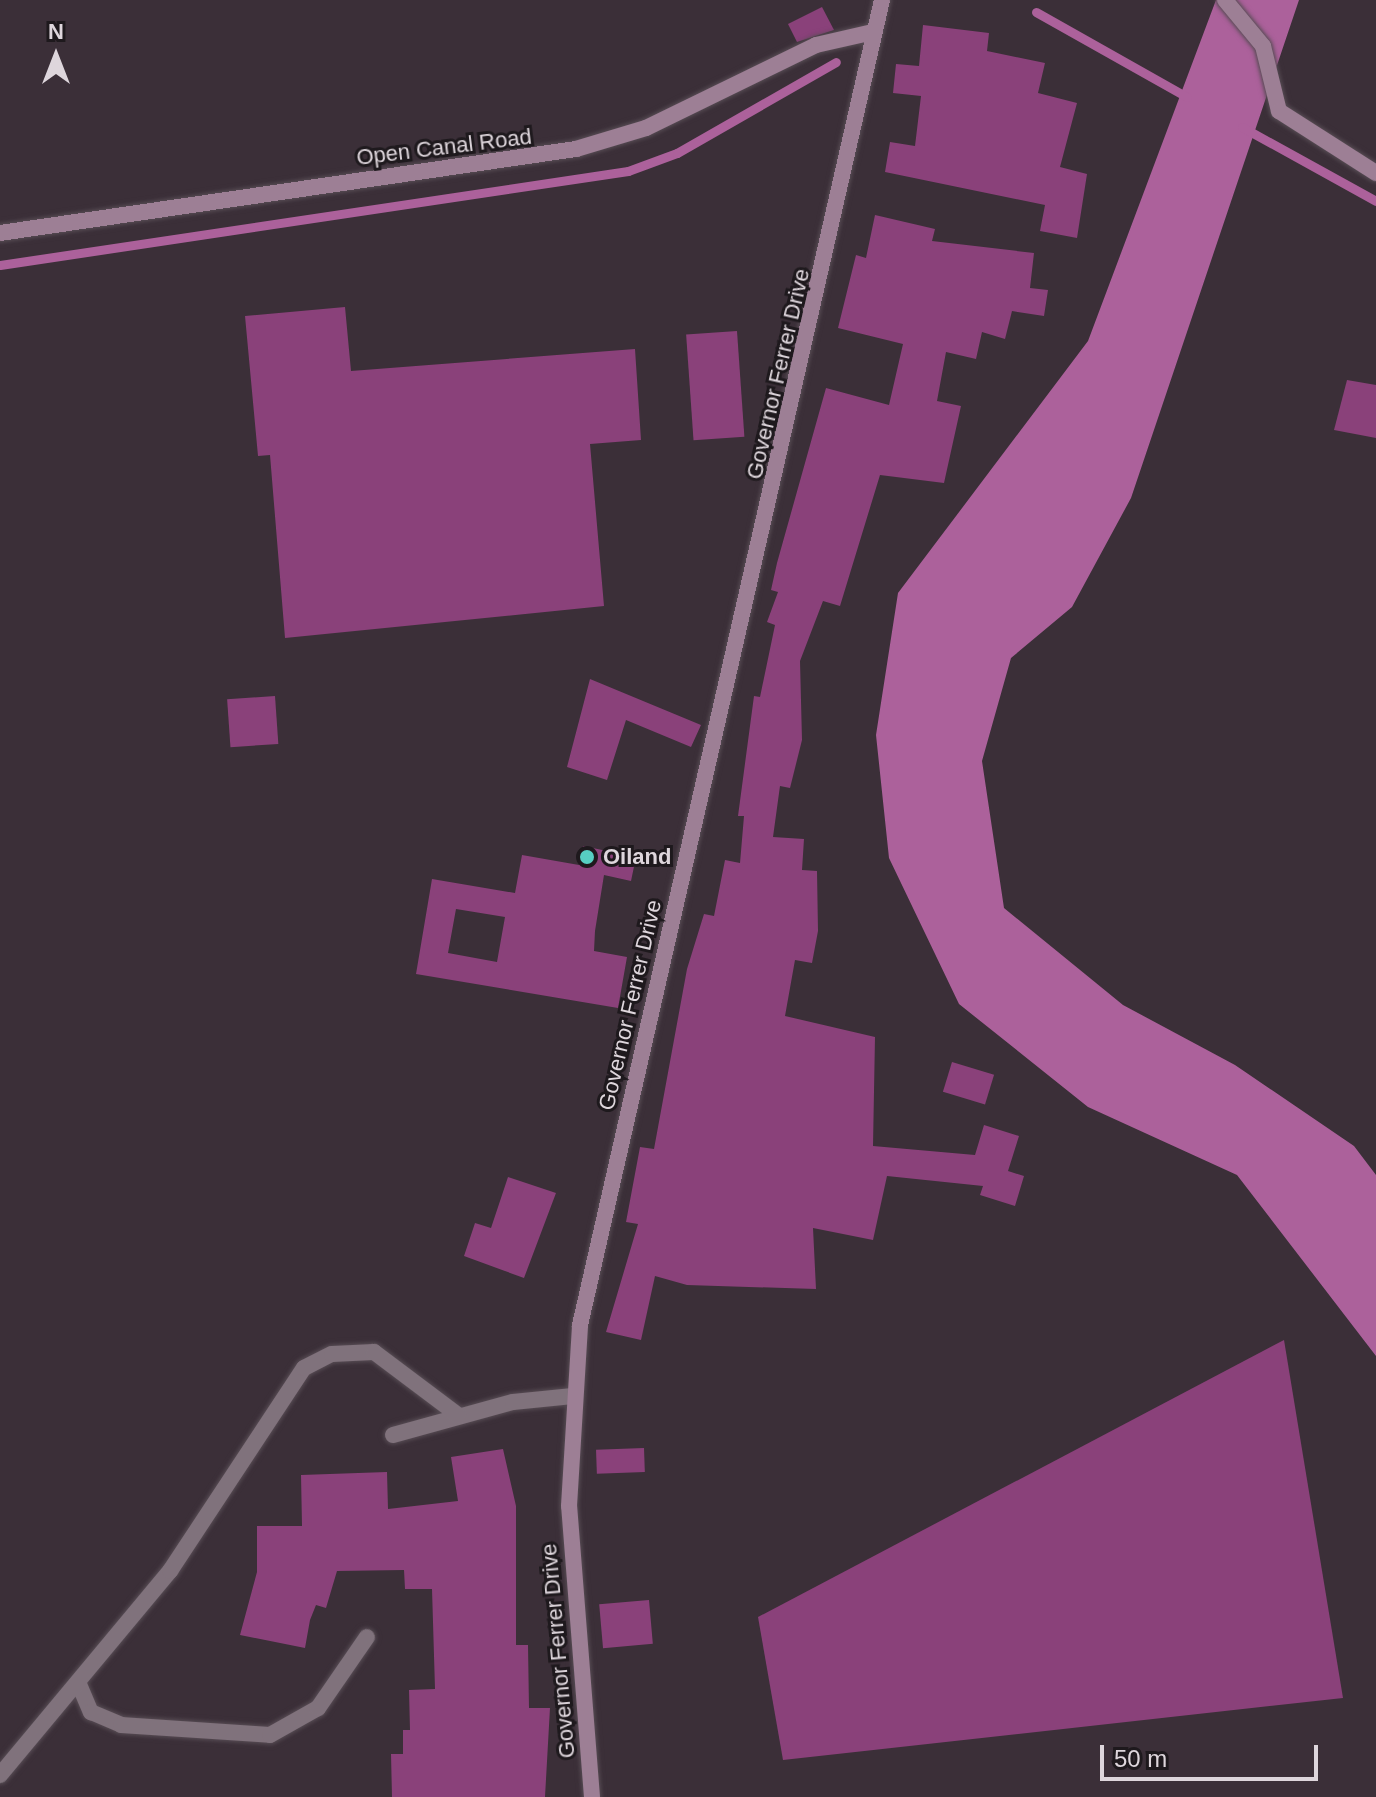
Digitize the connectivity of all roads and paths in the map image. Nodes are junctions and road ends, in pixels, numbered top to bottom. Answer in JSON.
{"nodes":[{"id":1,"x":882,"y":0,"type":"edge"},
{"id":2,"x":1225,"y":0,"type":"edge"},
{"id":3,"x":873,"y":32,"type":"junction"},
{"id":4,"x":1376,"y":173,"type":"edge"},
{"id":5,"x":0,"y":233,"type":"edge"},
{"id":6,"x":573,"y":1396,"type":"junction"},
{"id":7,"x":458,"y":1415,"type":"junction"},
{"id":8,"x":393,"y":1435,"type":"dead end"},
{"id":9,"x":367,"y":1637,"type":"dead end"},
{"id":10,"x":78,"y":1682,"type":"junction"},
{"id":11,"x":0,"y":1775,"type":"edge"},
{"id":12,"x":592,"y":1797,"type":"edge"}],
"edges":[{"from":1,"to":3,"type":"main road","name":"Governor Ferrer Drive"},
{"from":2,"to":4,"type":"main road"},
{"from":3,"to":5,"type":"main road","name":"Open Canal Road"},
{"from":3,"to":6,"type":"main road","name":"Governor Ferrer Drive"},
{"from":6,"to":7,"type":"street"},
{"from":6,"to":12,"type":"main road","name":"Governor Ferrer Drive"},
{"from":7,"to":8,"type":"street"},
{"from":7,"to":10,"type":"street"},
{"from":9,"to":10,"type":"street"},
{"from":10,"to":11,"type":"street"}]}
